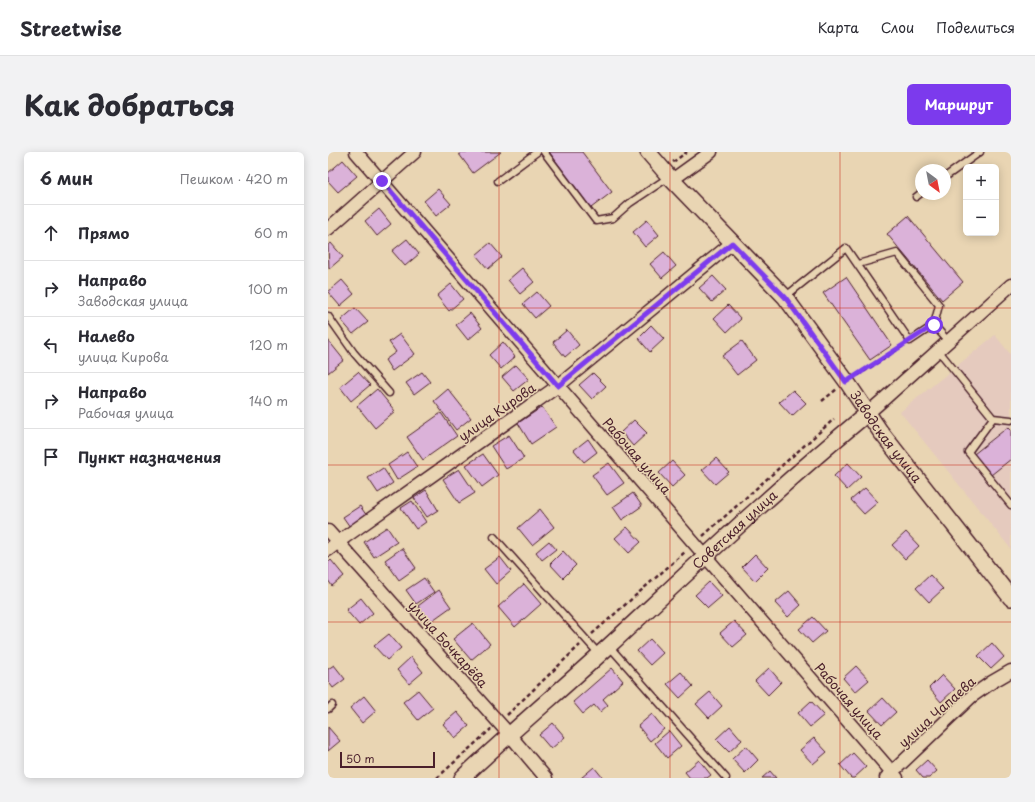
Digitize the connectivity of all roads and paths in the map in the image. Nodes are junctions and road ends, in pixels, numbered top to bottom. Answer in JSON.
{"nodes":[{"id":1,"x":356,"y":152,"type":"edge"},
{"id":2,"x":415,"y":152,"type":"edge"},
{"id":3,"x":537,"y":152,"type":"edge"},
{"id":4,"x":544,"y":152,"type":"edge"},
{"id":5,"x":648,"y":152,"type":"edge"},
{"id":6,"x":687,"y":152,"type":"edge"},
{"id":7,"x":711,"y":152,"type":"edge"},
{"id":8,"x":980,"y":152,"type":"edge"},
{"id":9,"x":951,"y":173,"type":"edge"},
{"id":10,"x":670,"y":174,"type":"junction"},
{"id":11,"x":382,"y":181,"type":"junction"},
{"id":12,"x":498,"y":181,"type":"dead end"},
{"id":13,"x":328,"y":229,"type":"edge"},
{"id":14,"x":732,"y":243,"type":"junction"},
{"id":15,"x":858,"y":264,"type":"junction"},
{"id":16,"x":1011,"y":285,"type":"edge"},
{"id":17,"x":785,"y":297,"type":"junction"},
{"id":18,"x":328,"y":316,"type":"edge"},
{"id":19,"x":934,"y":325,"type":"junction"},
{"id":20,"x":910,"y":341,"type":"junction"},
{"id":21,"x":948,"y":341,"type":"junction"},
{"id":22,"x":938,"y":350,"type":"junction"},
{"id":23,"x":846,"y":382,"type":"junction"},
{"id":24,"x":558,"y":386,"type":"junction"},
{"id":25,"x":389,"y":393,"type":"dead end"},
{"id":26,"x":822,"y":402,"type":"dead end"},
{"id":27,"x":868,"y":412,"type":"junction"},
{"id":28,"x":993,"y":418,"type":"junction"},
{"id":29,"x":834,"y":419,"type":"dead end"},
{"id":30,"x":1011,"y":420,"type":"edge"},
{"id":31,"x":1011,"y":505,"type":"edge"},
{"id":32,"x":328,"y":531,"type":"edge"},
{"id":33,"x":494,"y":537,"type":"dead end"},
{"id":34,"x":338,"y":542,"type":"junction"},
{"id":35,"x":695,"y":543,"type":"junction"},
{"id":36,"x":328,"y":550,"type":"edge"},
{"id":37,"x":706,"y":556,"type":"junction"},
{"id":38,"x":1011,"y":598,"type":"edge"},
{"id":39,"x":586,"y":640,"type":"junction"},
{"id":40,"x":604,"y":650,"type":"junction"},
{"id":41,"x":1011,"y":672,"type":"edge"},
{"id":42,"x":499,"y":722,"type":"junction"},
{"id":43,"x":509,"y":734,"type":"junction"},
{"id":44,"x":891,"y":776,"type":"edge"},
{"id":45,"x":437,"y":778,"type":"edge"},
{"id":46,"x":462,"y":778,"type":"edge"},
{"id":47,"x":546,"y":778,"type":"edge"},
{"id":48,"x":726,"y":778,"type":"edge"}],
"edges":[{"from":1,"to":11,"type":"street","name":"Рабочая улица"},
{"from":2,"to":11,"type":"street"},
{"from":3,"to":12,"type":"lane"},
{"from":4,"to":10,"type":"lane"},
{"from":5,"to":10,"type":"street","name":"Заводская улица"},
{"from":6,"to":10,"type":"path"},
{"from":7,"to":10,"type":"street"},
{"from":8,"to":9,"type":"lane"},
{"from":10,"to":14,"type":"street","name":"Заводская улица"},
{"from":11,"to":13,"type":"street"},
{"from":11,"to":24,"type":"street","name":"Рабочая улица"},
{"from":14,"to":17,"type":"street","name":"Заводская улица"},
{"from":14,"to":24,"type":"street","name":"улица Кирова"},
{"from":15,"to":17,"type":"lane"},
{"from":15,"to":19,"type":"lane"},
{"from":15,"to":20,"type":"lane"},
{"from":16,"to":21,"type":"street","name":"Советская улица"},
{"from":17,"to":23,"type":"street","name":"Заводская улица"},
{"from":18,"to":25,"type":"lane"},
{"from":19,"to":20,"type":"lane"},
{"from":19,"to":21,"type":"lane"},
{"from":20,"to":23,"type":"path"},
{"from":21,"to":22,"type":"street","name":"Советская улица"},
{"from":22,"to":27,"type":"street","name":"Советская улица"},
{"from":22,"to":28,"type":"lane"},
{"from":23,"to":26,"type":"path"},
{"from":23,"to":27,"type":"street","name":"Заводская улица"},
{"from":24,"to":34,"type":"street","name":"улица Кирова"},
{"from":24,"to":35,"type":"street","name":"Рабочая улица"},
{"from":27,"to":37,"type":"street","name":"Советская улица"},
{"from":27,"to":38,"type":"street","name":"Заводская улица"},
{"from":28,"to":30,"type":"lane"},
{"from":28,"to":31,"type":"lane"},
{"from":29,"to":35,"type":"path"},
{"from":32,"to":34,"type":"street","name":"улица Бочкарёва"},
{"from":33,"to":39,"type":"lane"},
{"from":34,"to":36,"type":"street","name":"улица Кирова"},
{"from":34,"to":42,"type":"street","name":"улица Бочкарёва"},
{"from":35,"to":37,"type":"street","name":"Рабочая улица"},
{"from":35,"to":39,"type":"path"},
{"from":37,"to":40,"type":"street","name":"Советская улица"},
{"from":37,"to":44,"type":"street","name":"Рабочая улица"},
{"from":39,"to":40,"type":"lane"},
{"from":39,"to":42,"type":"path"},
{"from":40,"to":43,"type":"street","name":"Советская улица"},
{"from":40,"to":48,"type":"lane"},
{"from":41,"to":44,"type":"street","name":"улица Чапаева"},
{"from":42,"to":43,"type":"street","name":"улица Бочкарёва"},
{"from":42,"to":45,"type":"path"},
{"from":43,"to":46,"type":"street","name":"Советская улица"},
{"from":43,"to":47,"type":"street","name":"улица Бочкарёва"}]}
